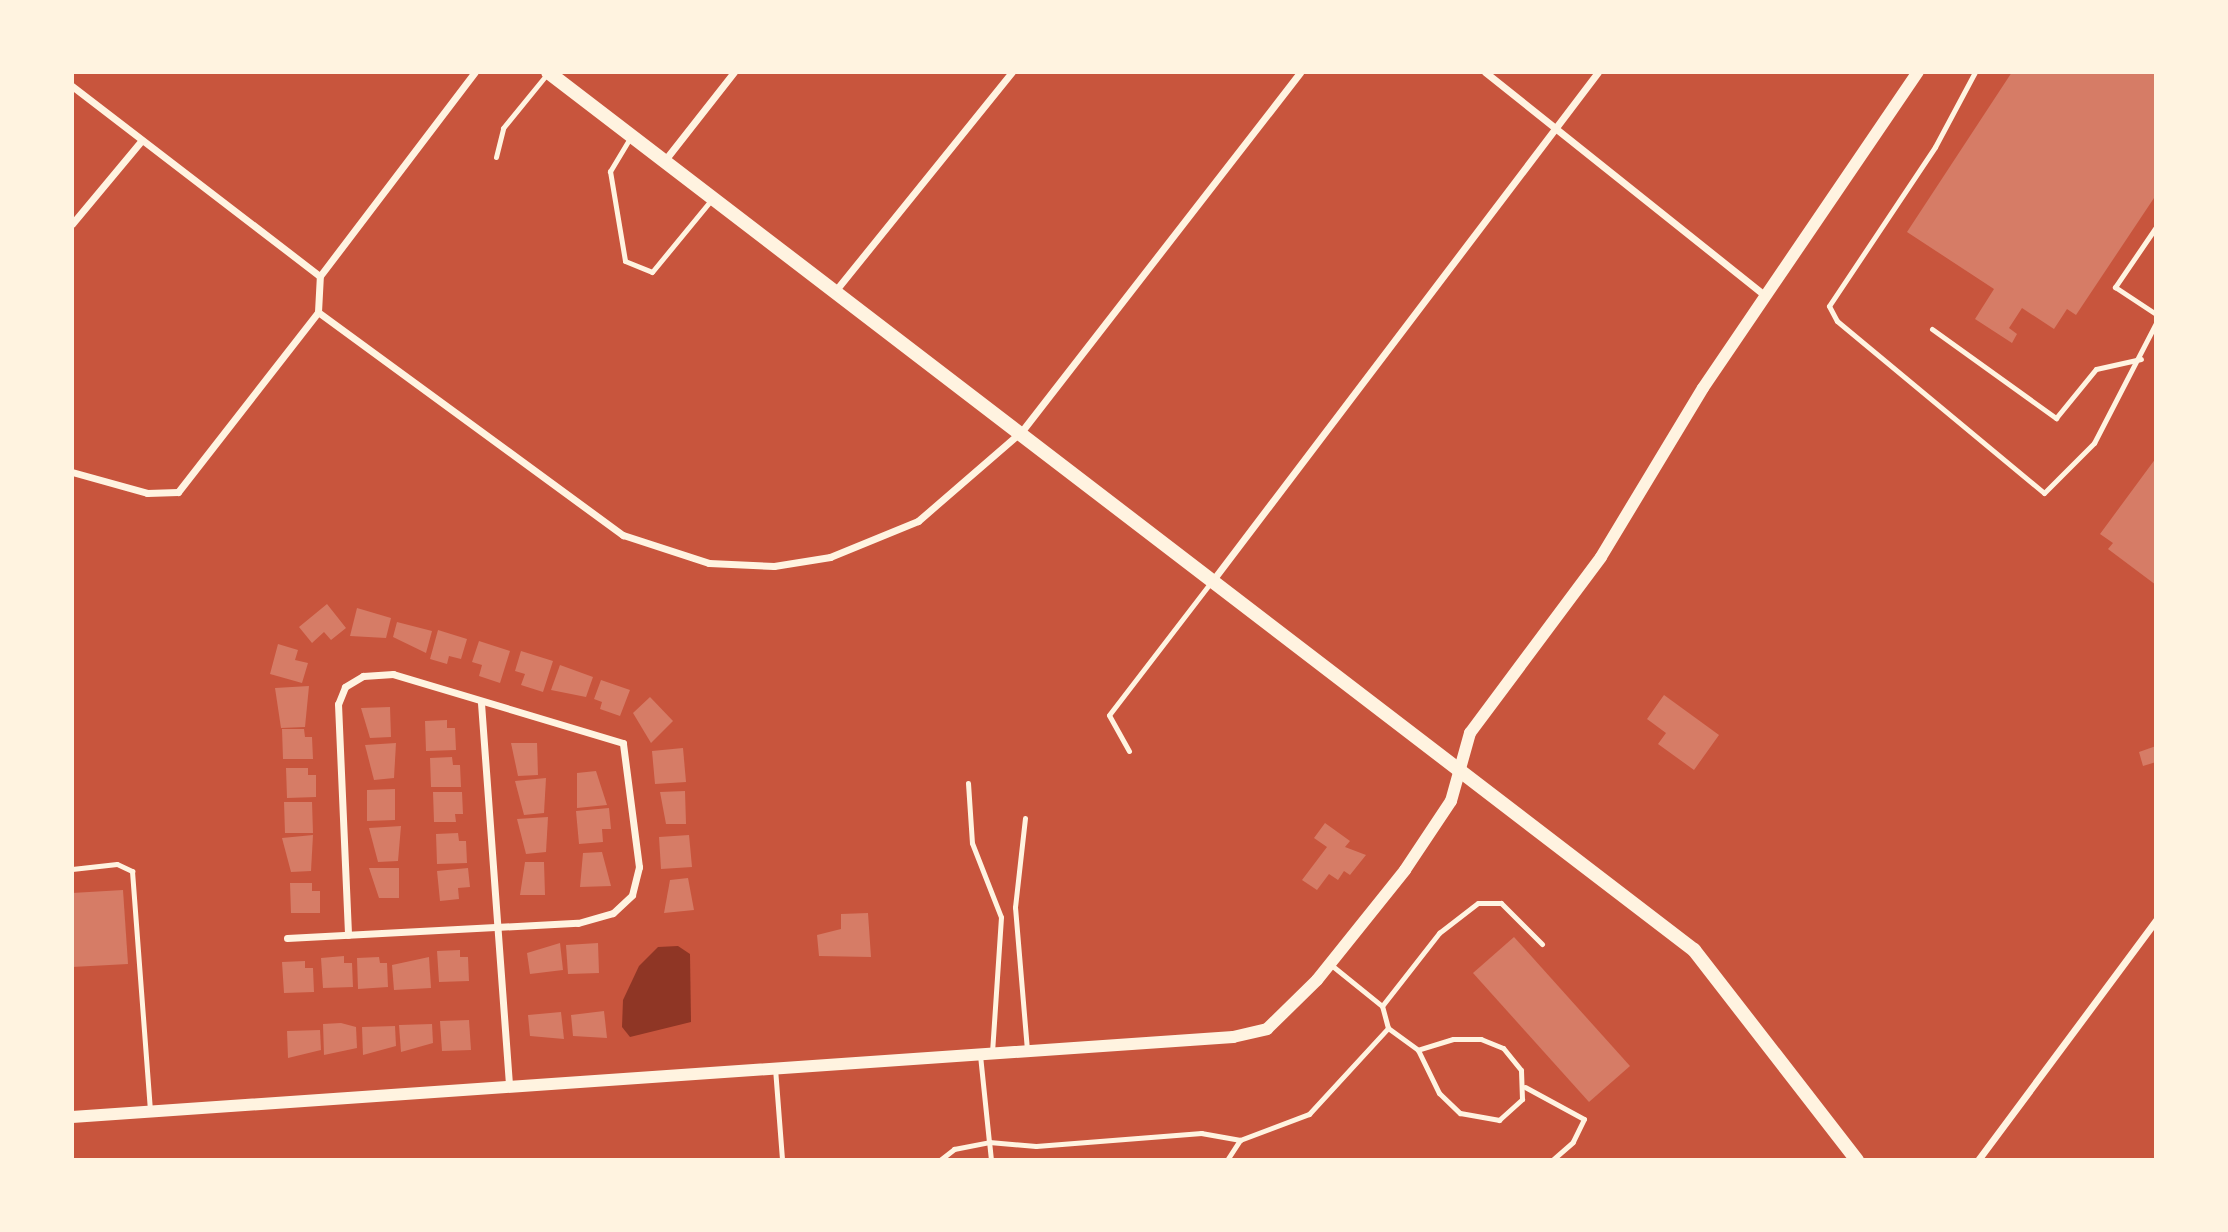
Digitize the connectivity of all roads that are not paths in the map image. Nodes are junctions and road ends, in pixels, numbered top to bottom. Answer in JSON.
{"nodes":[{"id":1,"x":475,"y":72,"type":"edge"},
{"id":2,"x":548,"y":72,"type":"edge"},
{"id":3,"x":734,"y":72,"type":"edge"},
{"id":4,"x":1012,"y":72,"type":"edge"},
{"id":5,"x":1300,"y":72,"type":"edge"},
{"id":6,"x":1485,"y":72,"type":"edge"},
{"id":7,"x":1598,"y":72,"type":"edge"},
{"id":8,"x":1918,"y":72,"type":"edge"},
{"id":9,"x":1975,"y":72,"type":"edge"},
{"id":10,"x":72,"y":86,"type":"edge"},
{"id":11,"x":1556,"y":131,"type":"junction"},
{"id":12,"x":632,"y":135,"type":"junction"},
{"id":13,"x":142,"y":140,"type":"junction"},
{"id":14,"x":496,"y":156,"type":"dead end"},
{"id":15,"x":664,"y":160,"type":"junction"},
{"id":16,"x":713,"y":197,"type":"junction"},
{"id":17,"x":72,"y":224,"type":"edge"},
{"id":18,"x":2156,"y":227,"type":"edge"},
{"id":19,"x":320,"y":276,"type":"junction"},
{"id":20,"x":835,"y":290,"type":"junction"},
{"id":21,"x":1766,"y":297,"type":"junction"},
{"id":22,"x":318,"y":312,"type":"junction"},
{"id":23,"x":2156,"y":314,"type":"edge"},
{"id":24,"x":2156,"y":323,"type":"edge"},
{"id":25,"x":1932,"y":329,"type":"dead end"},
{"id":26,"x":2141,"y":359,"type":"junction"},
{"id":27,"x":1021,"y":431,"type":"junction"},
{"id":28,"x":72,"y":472,"type":"edge"},
{"id":29,"x":1213,"y":580,"type":"junction"},
{"id":30,"x":481,"y":703,"type":"junction"},
{"id":31,"x":1129,"y":751,"type":"dead end"},
{"id":32,"x":1461,"y":768,"type":"junction"},
{"id":33,"x":968,"y":783,"type":"dead end"},
{"id":34,"x":1026,"y":818,"type":"dead end"},
{"id":35,"x":72,"y":869,"type":"edge"},
{"id":36,"x":2156,"y":920,"type":"edge"},
{"id":37,"x":497,"y":927,"type":"junction"},
{"id":38,"x":348,"y":935,"type":"junction"},
{"id":39,"x":287,"y":938,"type":"dead end"},
{"id":40,"x":1542,"y":944,"type":"dead end"},
{"id":41,"x":1330,"y":964,"type":"junction"},
{"id":42,"x":1382,"y":1006,"type":"junction"},
{"id":43,"x":1388,"y":1028,"type":"junction"},
{"id":44,"x":1418,"y":1050,"type":"junction"},
{"id":45,"x":1027,"y":1052,"type":"junction"},
{"id":46,"x":986,"y":1055,"type":"junction"},
{"id":47,"x":775,"y":1069,"type":"junction"},
{"id":48,"x":509,"y":1086,"type":"junction"},
{"id":49,"x":1525,"y":1087,"type":"junction"},
{"id":50,"x":150,"y":1110,"type":"junction"},
{"id":51,"x":72,"y":1116,"type":"edge"},
{"id":52,"x":1240,"y":1140,"type":"junction"},
{"id":53,"x":989,"y":1142,"type":"junction"},
{"id":54,"x":782,"y":1160,"type":"edge"},
{"id":55,"x":940,"y":1160,"type":"edge"},
{"id":56,"x":991,"y":1160,"type":"edge"},
{"id":57,"x":1227,"y":1160,"type":"edge"},
{"id":58,"x":1552,"y":1160,"type":"edge"},
{"id":59,"x":1857,"y":1160,"type":"edge"},
{"id":60,"x":1978,"y":1160,"type":"edge"}],
"edges":[{"from":1,"to":19,"type":"street"},
{"from":2,"to":12,"type":"main road"},
{"from":2,"to":14,"type":"lane"},
{"from":3,"to":15,"type":"street"},
{"from":4,"to":20,"type":"street"},
{"from":5,"to":27,"type":"street"},
{"from":6,"to":11,"type":"street"},
{"from":7,"to":11,"type":"street"},
{"from":8,"to":21,"type":"street"},
{"from":9,"to":26,"type":"lane"},
{"from":10,"to":13,"type":"street"},
{"from":11,"to":21,"type":"street"},
{"from":11,"to":29,"type":"street"},
{"from":12,"to":15,"type":"main road"},
{"from":12,"to":16,"type":"lane"},
{"from":13,"to":17,"type":"street"},
{"from":13,"to":19,"type":"street"},
{"from":15,"to":16,"type":"main road"},
{"from":16,"to":20,"type":"main road"},
{"from":18,"to":23,"type":"lane"},
{"from":19,"to":22,"type":"street"},
{"from":20,"to":27,"type":"main road"},
{"from":21,"to":32,"type":"street"},
{"from":22,"to":27,"type":"street"},
{"from":22,"to":28,"type":"street"},
{"from":24,"to":26,"type":"lane"},
{"from":25,"to":26,"type":"lane"},
{"from":27,"to":29,"type":"main road"},
{"from":29,"to":31,"type":"lane"},
{"from":29,"to":32,"type":"main road"},
{"from":30,"to":37,"type":"street"},
{"from":30,"to":37,"type":"street"},
{"from":30,"to":38,"type":"street"},
{"from":32,"to":41,"type":"street"},
{"from":32,"to":59,"type":"main road"},
{"from":33,"to":46,"type":"lane"},
{"from":34,"to":45,"type":"lane"},
{"from":35,"to":50,"type":"lane"},
{"from":36,"to":60,"type":"street"},
{"from":37,"to":38,"type":"street"},
{"from":37,"to":48,"type":"street"},
{"from":38,"to":39,"type":"street"},
{"from":40,"to":42,"type":"lane"},
{"from":41,"to":42,"type":"lane"},
{"from":41,"to":45,"type":"street"},
{"from":42,"to":43,"type":"lane"},
{"from":43,"to":44,"type":"lane"},
{"from":43,"to":52,"type":"lane"},
{"from":44,"to":49,"type":"lane"},
{"from":44,"to":49,"type":"lane"},
{"from":45,"to":46,"type":"street"},
{"from":46,"to":47,"type":"street"},
{"from":46,"to":53,"type":"lane"},
{"from":47,"to":48,"type":"street"},
{"from":47,"to":54,"type":"lane"},
{"from":48,"to":50,"type":"street"},
{"from":49,"to":58,"type":"lane"},
{"from":50,"to":51,"type":"street"},
{"from":52,"to":53,"type":"lane"},
{"from":52,"to":57,"type":"lane"},
{"from":53,"to":55,"type":"lane"},
{"from":53,"to":56,"type":"lane"}]}
